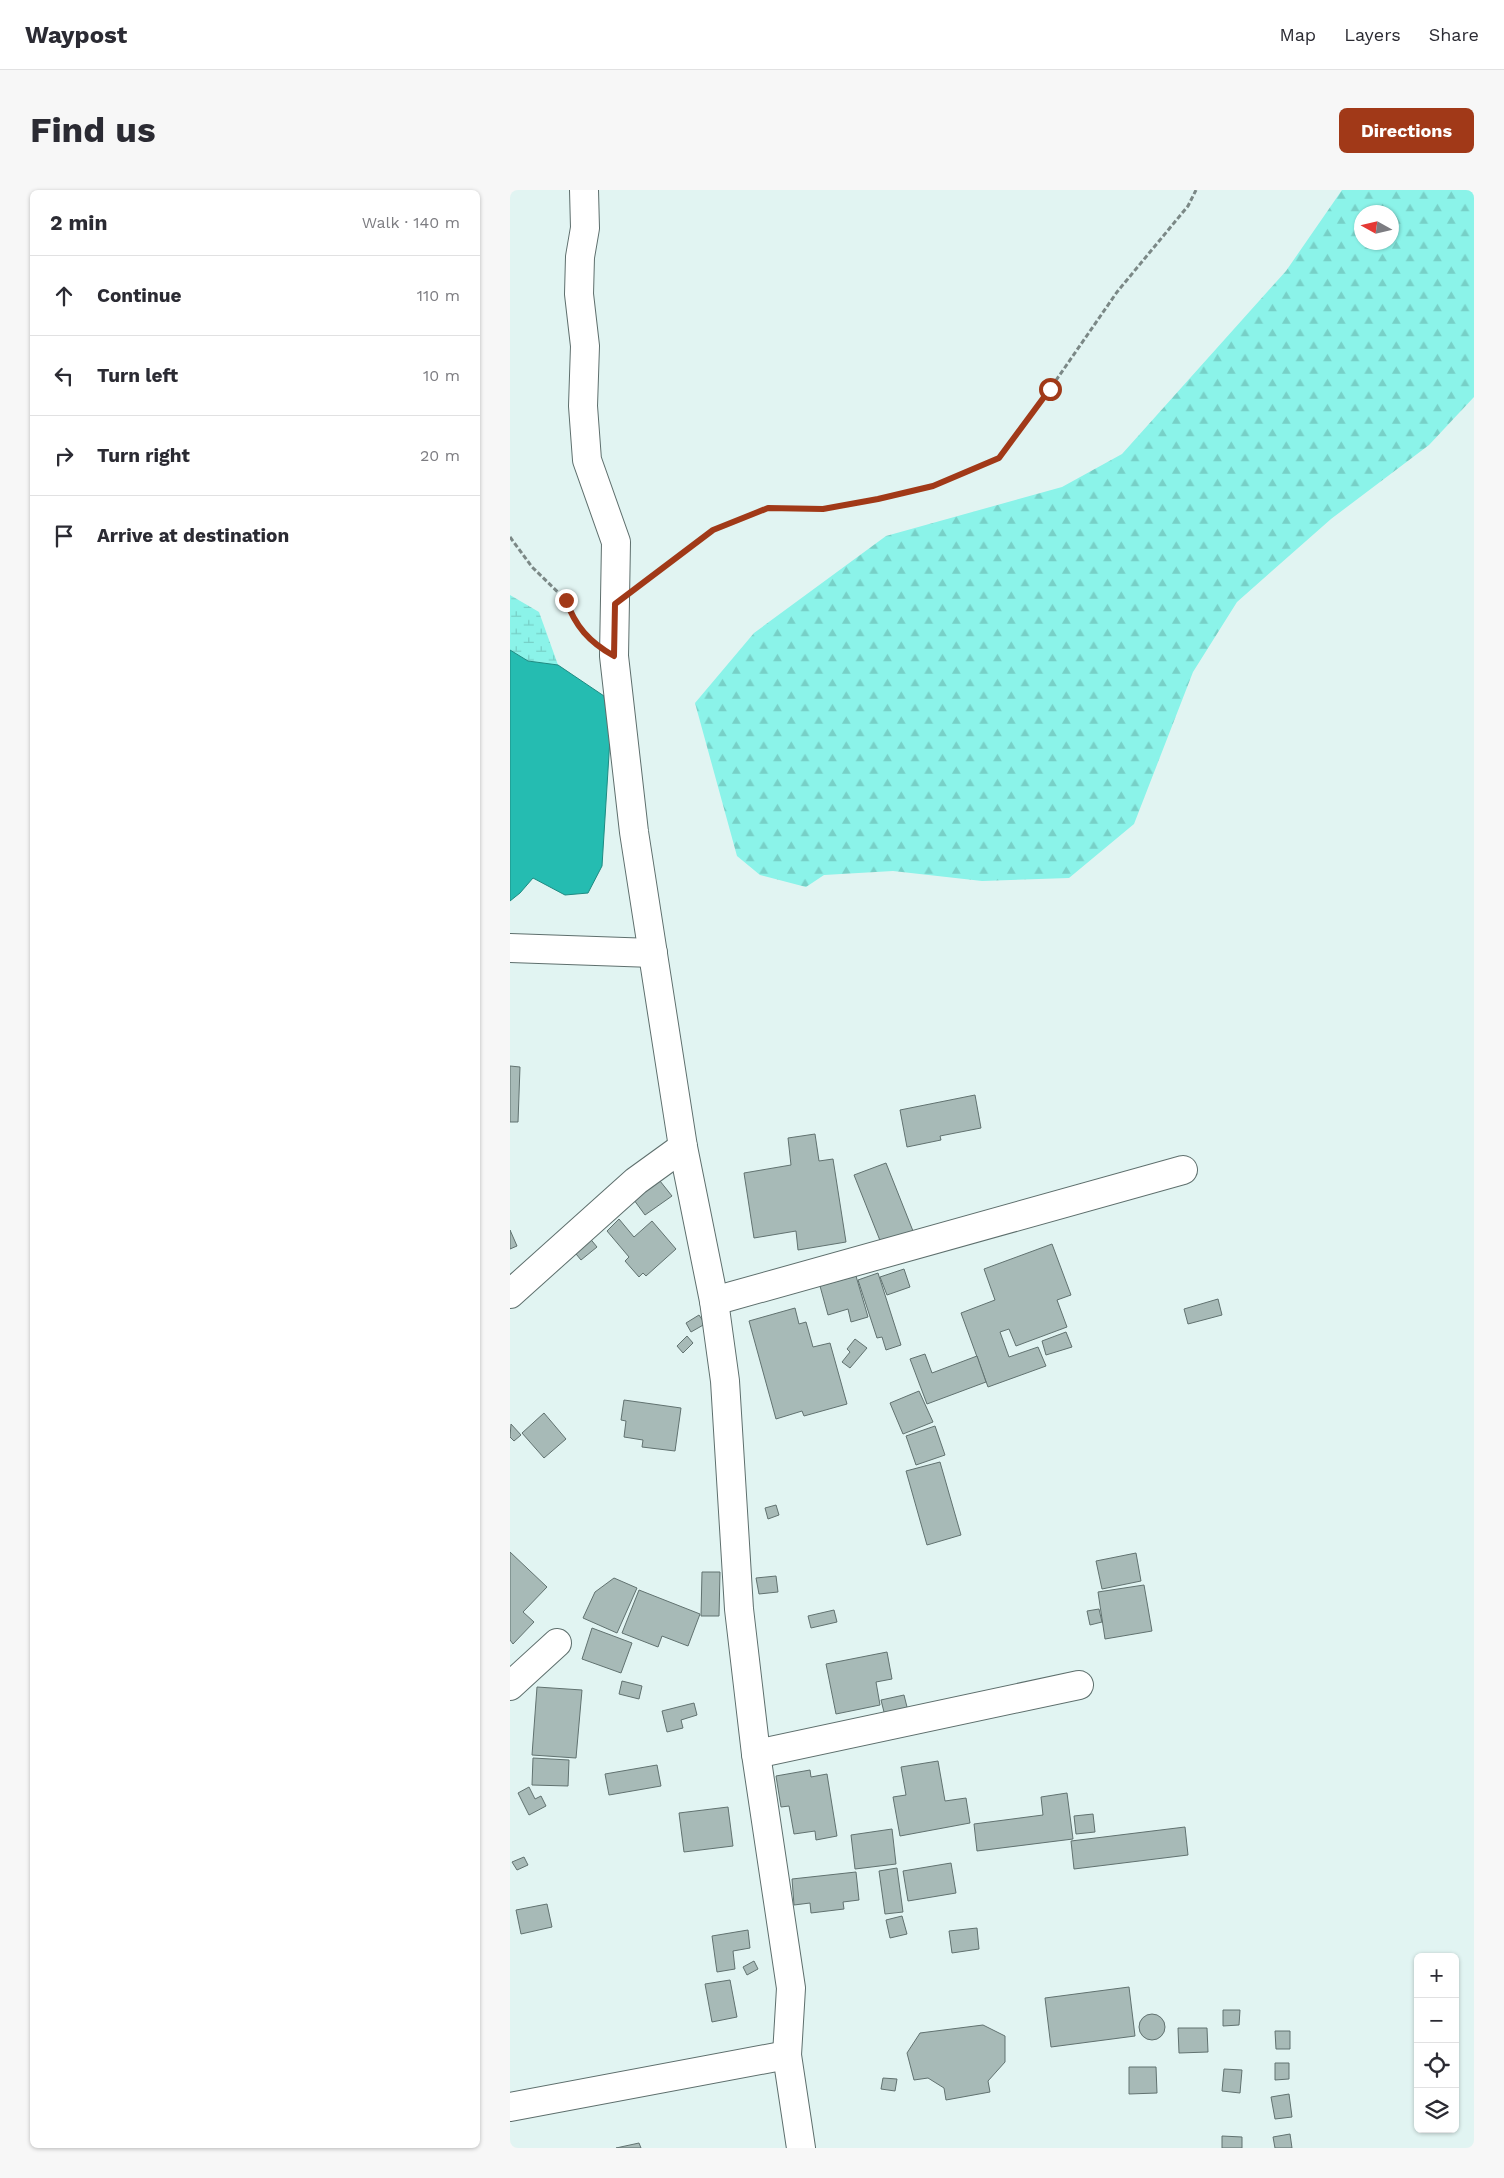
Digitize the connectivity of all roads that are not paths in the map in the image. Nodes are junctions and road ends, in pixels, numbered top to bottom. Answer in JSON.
{"nodes":[{"id":1,"x":584,"y":190,"type":"edge"},
{"id":2,"x":510,"y":948,"type":"edge"},
{"id":3,"x":653,"y":953,"type":"junction"},
{"id":4,"x":684,"y":1147,"type":"junction"},
{"id":5,"x":1183,"y":1170,"type":"dead end"},
{"id":6,"x":510,"y":1294,"type":"edge"},
{"id":7,"x":714,"y":1301,"type":"junction"},
{"id":8,"x":557,"y":1643,"type":"dead end"},
{"id":9,"x":1079,"y":1685,"type":"dead end"},
{"id":10,"x":510,"y":1686,"type":"edge"},
{"id":11,"x":756,"y":1754,"type":"junction"},
{"id":12,"x":786,"y":2055,"type":"junction"},
{"id":13,"x":510,"y":2107,"type":"edge"},
{"id":14,"x":801,"y":2148,"type":"edge"}],
"edges":[{"from":1,"to":3,"type":"street"},
{"from":2,"to":3,"type":"street"},
{"from":3,"to":4,"type":"street"},
{"from":4,"to":6,"type":"street"},
{"from":4,"to":7,"type":"street"},
{"from":5,"to":7,"type":"street"},
{"from":7,"to":11,"type":"street"},
{"from":8,"to":10,"type":"street"},
{"from":9,"to":11,"type":"street"},
{"from":11,"to":12,"type":"street"},
{"from":12,"to":13,"type":"street"},
{"from":12,"to":14,"type":"street"}]}
